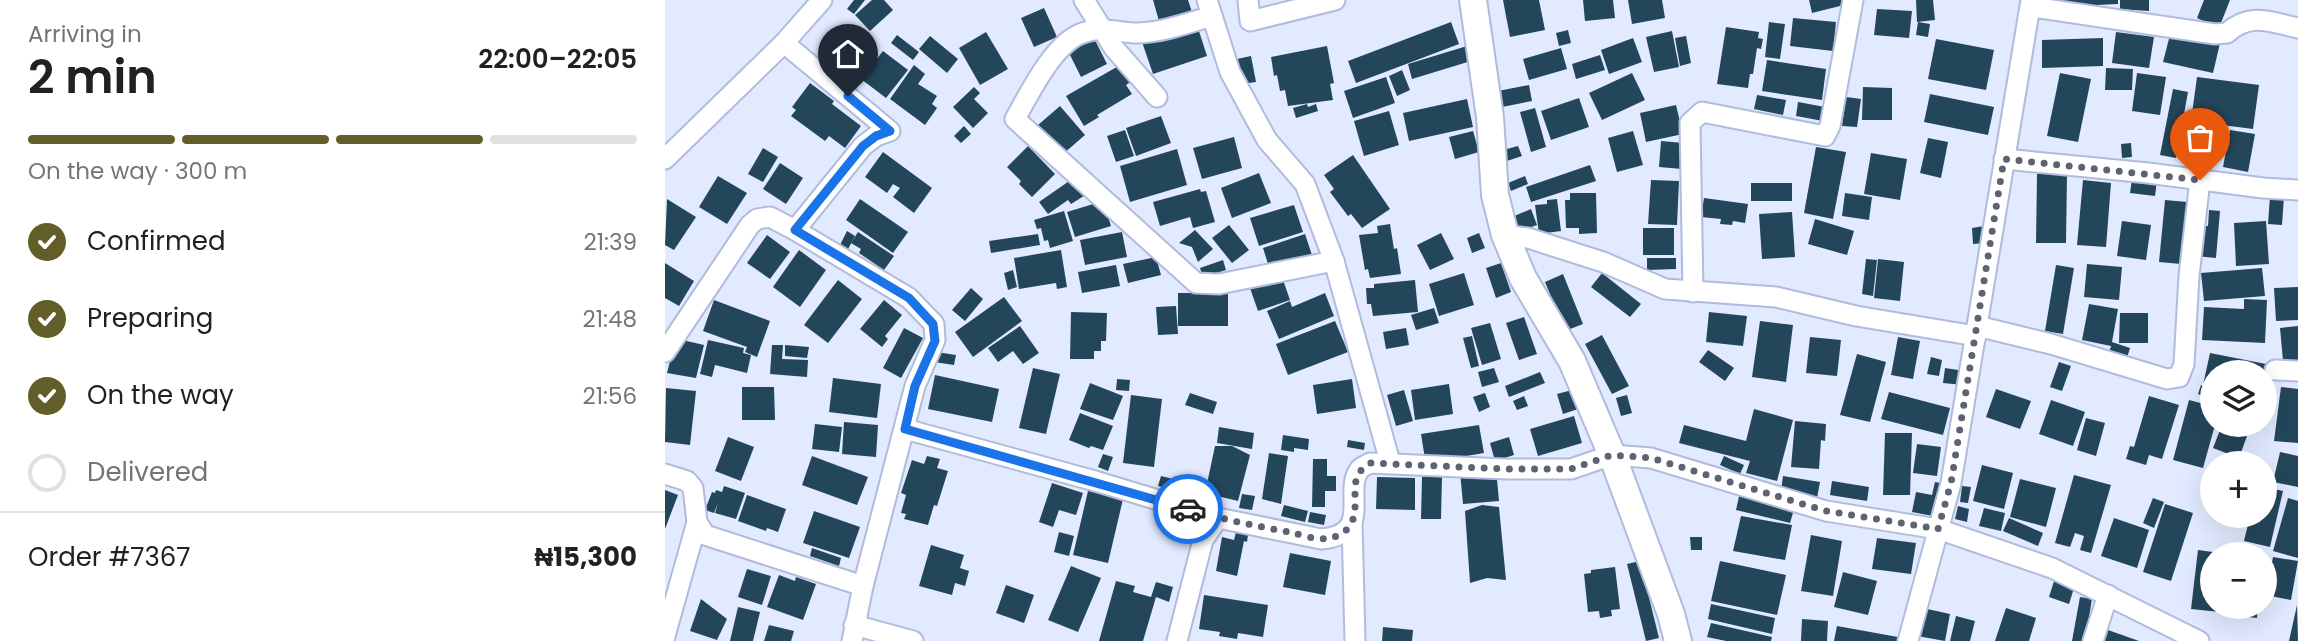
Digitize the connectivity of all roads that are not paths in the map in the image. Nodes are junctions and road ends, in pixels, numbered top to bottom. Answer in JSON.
{"nodes":[{"id":1,"x":821,"y":0,"type":"edge"},
{"id":2,"x":1084,"y":0,"type":"edge"},
{"id":3,"x":1248,"y":0,"type":"edge"},
{"id":4,"x":1335,"y":0,"type":"edge"},
{"id":5,"x":1473,"y":0,"type":"edge"},
{"id":6,"x":1853,"y":0,"type":"edge"},
{"id":7,"x":2032,"y":4,"type":"edge"},
{"id":8,"x":1210,"y":8,"type":"edge"},
{"id":9,"x":1100,"y":28,"type":"junction"},
{"id":10,"x":2298,"y":28,"type":"edge"},
{"id":11,"x":785,"y":43,"type":"junction"},
{"id":12,"x":1157,"y":97,"type":"dead end"},
{"id":13,"x":665,"y":159,"type":"edge"},
{"id":14,"x":2004,"y":159,"type":"junction"},
{"id":15,"x":2200,"y":180,"type":"junction"},
{"id":16,"x":2298,"y":190,"type":"edge"},
{"id":17,"x":795,"y":230,"type":"junction"},
{"id":18,"x":1504,"y":235,"type":"junction"},
{"id":19,"x":1334,"y":261,"type":"junction"},
{"id":20,"x":1693,"y":292,"type":"junction"},
{"id":21,"x":1977,"y":331,"type":"junction"},
{"id":22,"x":665,"y":352,"type":"edge"},
{"id":23,"x":2277,"y":370,"type":"edge"},
{"id":24,"x":2298,"y":371,"type":"edge"},
{"id":25,"x":905,"y":429,"type":"junction"},
{"id":26,"x":1612,"y":455,"type":"junction"},
{"id":27,"x":1390,"y":462,"type":"junction"},
{"id":28,"x":665,"y":474,"type":"edge"},
{"id":29,"x":1218,"y":518,"type":"junction"},
{"id":30,"x":697,"y":522,"type":"junction"},
{"id":31,"x":1352,"y":522,"type":"junction"},
{"id":32,"x":1938,"y":529,"type":"junction"},
{"id":33,"x":863,"y":586,"type":"junction"},
{"id":34,"x":2108,"y":595,"type":"junction"},
{"id":35,"x":853,"y":633,"type":"edge"},
{"id":36,"x":665,"y":636,"type":"edge"},
{"id":37,"x":913,"y":641,"type":"edge"},
{"id":38,"x":1177,"y":641,"type":"edge"},
{"id":39,"x":1355,"y":641,"type":"edge"},
{"id":40,"x":1678,"y":641,"type":"edge"},
{"id":41,"x":1908,"y":641,"type":"edge"},
{"id":42,"x":2093,"y":641,"type":"edge"},
{"id":43,"x":2199,"y":641,"type":"edge"}],
"edges":[{"from":1,"to":11,"type":"street"},
{"from":2,"to":9,"type":"street"},
{"from":3,"to":4,"type":"street"},
{"from":5,"to":18,"type":"street"},
{"from":6,"to":20,"type":"street"},
{"from":7,"to":10,"type":"street"},
{"from":7,"to":14,"type":"street"},
{"from":8,"to":9,"type":"street"},
{"from":8,"to":19,"type":"street"},
{"from":9,"to":12,"type":"street"},
{"from":9,"to":19,"type":"street"},
{"from":11,"to":13,"type":"street"},
{"from":11,"to":17,"type":"street"},
{"from":14,"to":15,"type":"street"},
{"from":14,"to":21,"type":"street"},
{"from":15,"to":16,"type":"street"},
{"from":15,"to":21,"type":"street"},
{"from":17,"to":22,"type":"street"},
{"from":17,"to":25,"type":"street"},
{"from":18,"to":20,"type":"street"},
{"from":18,"to":26,"type":"street"},
{"from":19,"to":27,"type":"street"},
{"from":20,"to":21,"type":"street"},
{"from":21,"to":32,"type":"street"},
{"from":23,"to":24,"type":"street"},
{"from":25,"to":29,"type":"street"},
{"from":25,"to":33,"type":"street"},
{"from":26,"to":27,"type":"street"},
{"from":26,"to":32,"type":"street"},
{"from":26,"to":40,"type":"street"},
{"from":27,"to":31,"type":"street"},
{"from":28,"to":30,"type":"street"},
{"from":29,"to":31,"type":"street"},
{"from":29,"to":38,"type":"street"},
{"from":30,"to":33,"type":"street"},
{"from":30,"to":36,"type":"street"},
{"from":31,"to":39,"type":"street"},
{"from":32,"to":34,"type":"street"},
{"from":32,"to":41,"type":"street"},
{"from":33,"to":35,"type":"street"},
{"from":34,"to":42,"type":"street"},
{"from":34,"to":43,"type":"street"},
{"from":35,"to":37,"type":"street"}]}
